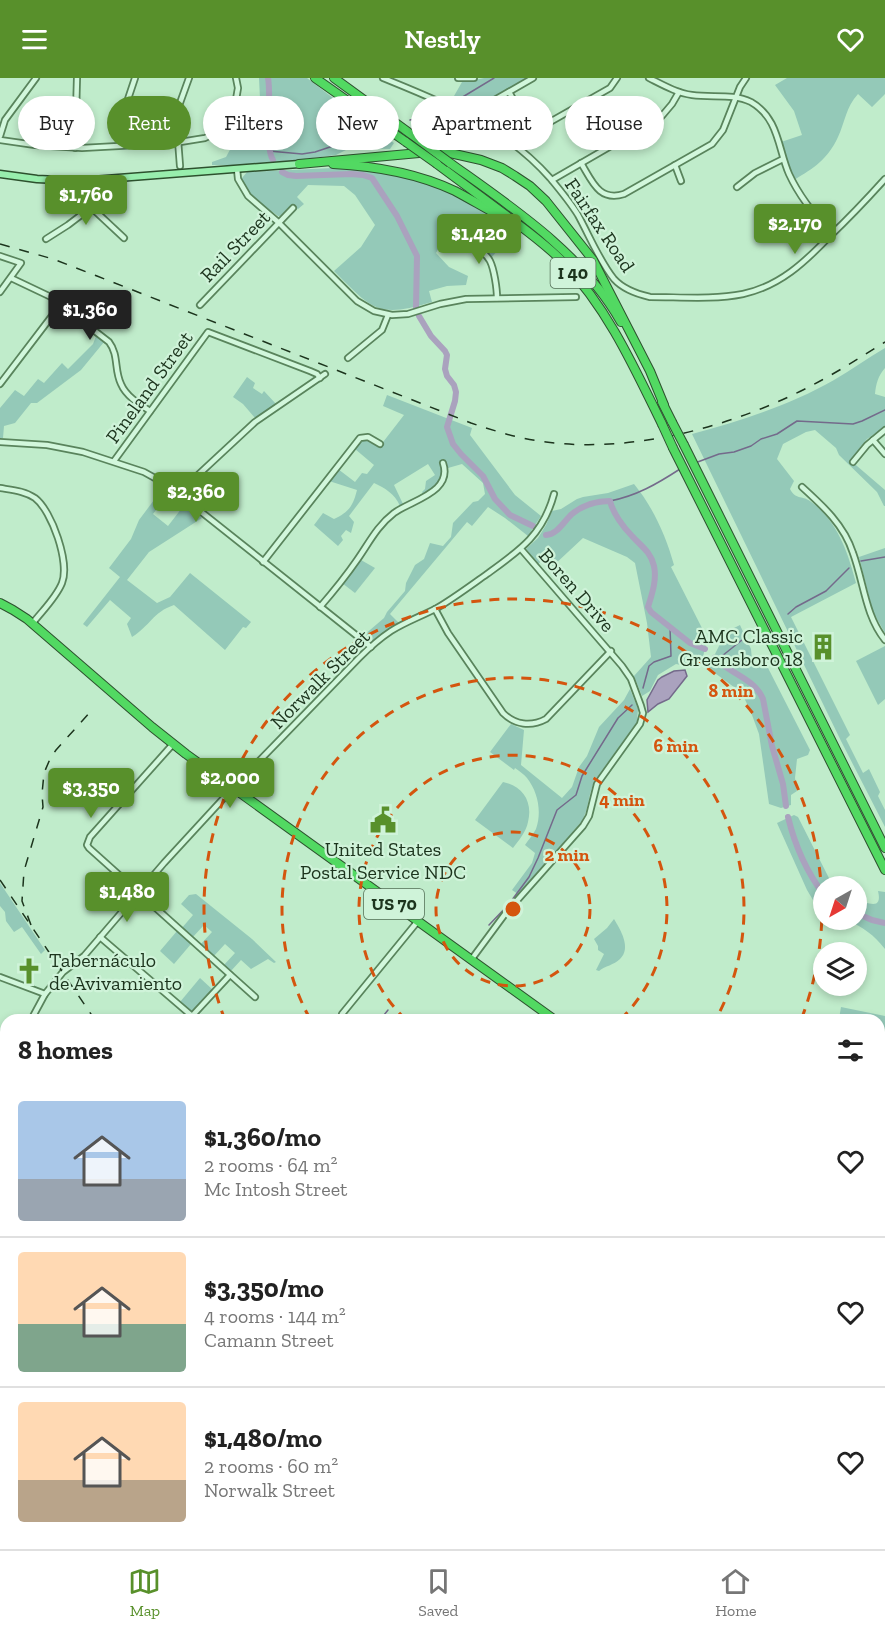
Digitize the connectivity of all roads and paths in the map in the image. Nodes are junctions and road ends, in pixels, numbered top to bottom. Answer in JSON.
{"nodes":[{"id":1,"x":36,"y":78,"type":"edge"},
{"id":2,"x":77,"y":78,"type":"edge"},
{"id":3,"x":135,"y":78,"type":"edge"},
{"id":4,"x":189,"y":78,"type":"edge"},
{"id":5,"x":236,"y":78,"type":"edge"},
{"id":6,"x":315,"y":78,"type":"edge"},
{"id":7,"x":334,"y":78,"type":"edge"},
{"id":8,"x":383,"y":78,"type":"edge"},
{"id":9,"x":458,"y":78,"type":"edge"},
{"id":10,"x":474,"y":78,"type":"edge"},
{"id":11,"x":533,"y":78,"type":"edge"},
{"id":12,"x":618,"y":78,"type":"edge"},
{"id":13,"x":649,"y":78,"type":"edge"},
{"id":14,"x":746,"y":78,"type":"edge"},
{"id":15,"x":509,"y":92,"type":"junction"},
{"id":16,"x":679,"y":92,"type":"junction"},
{"id":17,"x":76,"y":96,"type":"edge"},
{"id":18,"x":129,"y":96,"type":"edge"},
{"id":19,"x":182,"y":96,"type":"edge"},
{"id":20,"x":426,"y":96,"type":"edge"},
{"id":21,"x":502,"y":96,"type":"edge"},
{"id":22,"x":736,"y":97,"type":"junction"},
{"id":23,"x":0,"y":138,"type":"edge"},
{"id":24,"x":191,"y":140,"type":"edge"},
{"id":25,"x":18,"y":142,"type":"edge"},
{"id":26,"x":179,"y":150,"type":"edge"},
{"id":27,"x":520,"y":150,"type":"edge"},
{"id":28,"x":783,"y":159,"type":"junction"},
{"id":29,"x":581,"y":163,"type":"junction"},
{"id":30,"x":299,"y":164,"type":"junction"},
{"id":31,"x":675,"y":165,"type":"junction"},
{"id":32,"x":180,"y":166,"type":"dead end"},
{"id":33,"x":237,"y":169,"type":"junction"},
{"id":34,"x":0,"y":174,"type":"edge"},
{"id":35,"x":885,"y":179,"type":"edge"},
{"id":36,"x":93,"y":180,"type":"junction"},
{"id":37,"x":552,"y":180,"type":"junction"},
{"id":38,"x":681,"y":181,"type":"dead end"},
{"id":39,"x":737,"y":187,"type":"dead end"},
{"id":40,"x":293,"y":208,"type":"dead end"},
{"id":41,"x":93,"y":209,"type":"junction"},
{"id":42,"x":278,"y":222,"type":"junction"},
{"id":43,"x":832,"y":234,"type":"junction"},
{"id":44,"x":455,"y":235,"type":"dead end"},
{"id":45,"x":124,"y":238,"type":"dead end"},
{"id":46,"x":46,"y":239,"type":"dead end"},
{"id":47,"x":544,"y":244,"type":"junction"},
{"id":48,"x":0,"y":255,"type":"edge"},
{"id":49,"x":11,"y":278,"type":"junction"},
{"id":50,"x":0,"y":292,"type":"edge"},
{"id":51,"x":576,"y":297,"type":"dead end"},
{"id":52,"x":497,"y":298,"type":"junction"},
{"id":53,"x":61,"y":304,"type":"junction"},
{"id":54,"x":200,"y":305,"type":"dead end"},
{"id":55,"x":388,"y":315,"type":"junction"},
{"id":56,"x":348,"y":358,"type":"dead end"},
{"id":57,"x":0,"y":384,"type":"edge"},
{"id":58,"x":664,"y":405,"type":"junction"},
{"id":59,"x":150,"y":411,"type":"junction"},
{"id":60,"x":885,"y":430,"type":"edge"},
{"id":61,"x":873,"y":440,"type":"junction"},
{"id":62,"x":0,"y":442,"type":"edge"},
{"id":63,"x":380,"y":444,"type":"dead end"},
{"id":64,"x":885,"y":454,"type":"edge"},
{"id":65,"x":114,"y":461,"type":"junction"},
{"id":66,"x":853,"y":462,"type":"dead end"},
{"id":67,"x":443,"y":463,"type":"dead end"},
{"id":68,"x":802,"y":487,"type":"dead end"},
{"id":69,"x":0,"y":488,"type":"edge"},
{"id":70,"x":180,"y":495,"type":"junction"},
{"id":71,"x":554,"y":495,"type":"dead end"},
{"id":72,"x":521,"y":549,"type":"junction"},
{"id":73,"x":263,"y":562,"type":"junction"},
{"id":74,"x":0,"y":603,"type":"edge"},
{"id":75,"x":320,"y":607,"type":"junction"},
{"id":76,"x":435,"y":609,"type":"junction"},
{"id":77,"x":32,"y":624,"type":"junction"},
{"id":78,"x":885,"y":640,"type":"edge"},
{"id":79,"x":371,"y":646,"type":"junction"},
{"id":80,"x":611,"y":651,"type":"junction"},
{"id":81,"x":173,"y":744,"type":"junction"},
{"id":82,"x":233,"y":788,"type":"junction"},
{"id":83,"x":885,"y":848,"type":"edge"},
{"id":84,"x":885,"y":870,"type":"edge"},
{"id":85,"x":138,"y":893,"type":"junction"},
{"id":86,"x":418,"y":921,"type":"junction"},
{"id":87,"x":100,"y":937,"type":"junction"},
{"id":88,"x":471,"y":960,"type":"junction"},
{"id":89,"x":230,"y":975,"type":"junction"},
{"id":90,"x":0,"y":977,"type":"edge"},
{"id":91,"x":45,"y":994,"type":"junction"},
{"id":92,"x":255,"y":997,"type":"dead end"},
{"id":93,"x":34,"y":1014,"type":"edge"},
{"id":94,"x":190,"y":1014,"type":"edge"},
{"id":95,"x":194,"y":1014,"type":"edge"},
{"id":96,"x":342,"y":1014,"type":"edge"},
{"id":97,"x":547,"y":1014,"type":"edge"}],
"edges":[{"from":1,"to":23,"type":"street"},
{"from":2,"to":17,"type":"street"},
{"from":3,"to":18,"type":"street"},
{"from":4,"to":19,"type":"street"},
{"from":5,"to":24,"type":"street"},
{"from":6,"to":47,"type":"highway","number":"I 40","bridge":true},
{"from":7,"to":58,"type":"highway","number":"I 40","bridge":true},
{"from":8,"to":20,"type":"street","name":"Fairfax Road"},
{"from":9,"to":10,"type":"street"},
{"from":11,"to":15,"type":"street"},
{"from":12,"to":15,"type":"street"},
{"from":13,"to":16,"type":"street"},
{"from":14,"to":22,"type":"street"},
{"from":15,"to":21,"type":"street"},
{"from":16,"to":22,"type":"street"},
{"from":16,"to":29,"type":"street"},
{"from":22,"to":28,"type":"street"},
{"from":22,"to":31,"type":"street"},
{"from":23,"to":25,"type":"street"},
{"from":26,"to":32,"type":"street"},
{"from":27,"to":37,"type":"street","name":"Fairfax Road"},
{"from":28,"to":39,"type":"street"},
{"from":28,"to":43,"type":"street"},
{"from":29,"to":31,"type":"street"},
{"from":29,"to":37,"type":"street"},
{"from":30,"to":33,"type":"main road"},
{"from":30,"to":47,"type":"highway"},
{"from":30,"to":58,"type":"highway"},
{"from":31,"to":38,"type":"street"},
{"from":33,"to":36,"type":"main road"},
{"from":33,"to":42,"type":"street"},
{"from":34,"to":36,"type":"main road"},
{"from":35,"to":43,"type":"street","name":"Fairfax Road"},
{"from":36,"to":41,"type":"street"},
{"from":37,"to":43,"type":"street","name":"Fairfax Road"},
{"from":40,"to":42,"type":"street","name":"Rail Street"},
{"from":41,"to":45,"type":"street"},
{"from":41,"to":46,"type":"street"},
{"from":42,"to":54,"type":"street","name":"Rail Street"},
{"from":42,"to":55,"type":"street"},
{"from":44,"to":52,"type":"street"},
{"from":47,"to":84,"type":"highway","number":"I 40","bridge":true},
{"from":48,"to":49,"type":"street"},
{"from":49,"to":50,"type":"street"},
{"from":49,"to":53,"type":"street"},
{"from":51,"to":52,"type":"street"},
{"from":52,"to":55,"type":"street"},
{"from":53,"to":57,"type":"street"},
{"from":53,"to":59,"type":"street"},
{"from":55,"to":56,"type":"street"},
{"from":58,"to":83,"type":"highway","number":"I 40","bridge":true},
{"from":59,"to":65,"type":"street","name":"Pineland Street"},
{"from":59,"to":70,"type":"street","name":"Pineland Street"},
{"from":60,"to":61,"type":"street"},
{"from":61,"to":64,"type":"street"},
{"from":61,"to":66,"type":"street"},
{"from":62,"to":65,"type":"street"},
{"from":63,"to":73,"type":"street"},
{"from":65,"to":70,"type":"street"},
{"from":67,"to":75,"type":"street"},
{"from":68,"to":78,"type":"street"},
{"from":69,"to":77,"type":"street"},
{"from":70,"to":73,"type":"street"},
{"from":71,"to":72,"type":"street","name":"Norwalk Street"},
{"from":72,"to":76,"type":"street","name":"Norwalk Street"},
{"from":72,"to":80,"type":"street","name":"Boren Drive"},
{"from":73,"to":75,"type":"street"},
{"from":74,"to":77,"type":"highway","number":"US 70"},
{"from":75,"to":79,"type":"street"},
{"from":76,"to":79,"type":"street","name":"Norwalk Street"},
{"from":76,"to":80,"type":"street"},
{"from":77,"to":81,"type":"highway","number":"US 70"},
{"from":79,"to":82,"type":"street","name":"Norwalk Street"},
{"from":80,"to":88,"type":"street","name":"Boren Drive"},
{"from":81,"to":82,"type":"highway","number":"US 70"},
{"from":81,"to":85,"type":"street"},
{"from":82,"to":85,"type":"street","name":"Norwalk Street"},
{"from":82,"to":86,"type":"highway","number":"US 70"},
{"from":85,"to":87,"type":"street","name":"Norwalk Street"},
{"from":85,"to":89,"type":"street"},
{"from":86,"to":88,"type":"highway","number":"US 70"},
{"from":86,"to":96,"type":"street"},
{"from":87,"to":91,"type":"street","name":"Norwalk Street"},
{"from":87,"to":94,"type":"street"},
{"from":88,"to":97,"type":"highway","number":"US 70"},
{"from":89,"to":92,"type":"street"},
{"from":89,"to":95,"type":"street"},
{"from":90,"to":91,"type":"street"},
{"from":91,"to":93,"type":"street","name":"Norwalk Street"}]}
